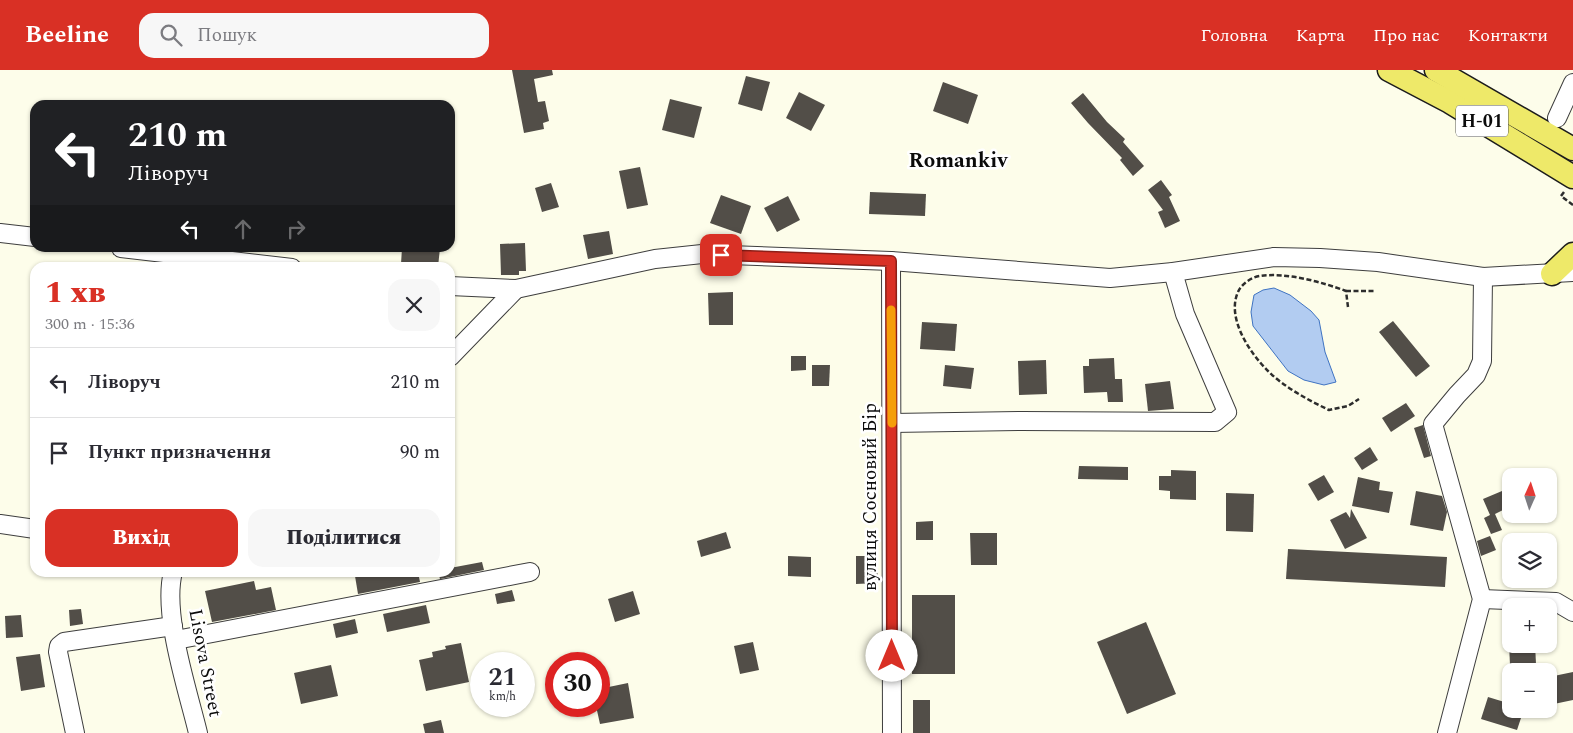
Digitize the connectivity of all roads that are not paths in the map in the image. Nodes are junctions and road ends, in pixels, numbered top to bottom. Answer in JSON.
{"nodes":[{"id":1,"x":1389,"y":70,"type":"edge"},
{"id":2,"x":1436,"y":70,"type":"edge"},
{"id":3,"x":1573,"y":83,"type":"edge"},
{"id":4,"x":1558,"y":118,"type":"dead end"},
{"id":5,"x":1573,"y":149,"type":"edge"},
{"id":6,"x":1573,"y":177,"type":"edge"},
{"id":7,"x":0,"y":233,"type":"edge"},
{"id":8,"x":30,"y":236,"type":"edge"},
{"id":9,"x":156,"y":252,"type":"edge"},
{"id":10,"x":1573,"y":254,"type":"edge"},
{"id":11,"x":891,"y":261,"type":"junction"},
{"id":12,"x":241,"y":262,"type":"edge"},
{"id":13,"x":1172,"y":272,"type":"junction"},
{"id":14,"x":1563,"y":273,"type":"edge"},
{"id":15,"x":1484,"y":277,"type":"junction"},
{"id":16,"x":455,"y":286,"type":"edge"},
{"id":17,"x":516,"y":289,"type":"junction"},
{"id":18,"x":455,"y":352,"type":"edge"},
{"id":19,"x":892,"y":423,"type":"junction"},
{"id":20,"x":0,"y":524,"type":"edge"},
{"id":21,"x":30,"y":528,"type":"edge"},
{"id":22,"x":530,"y":572,"type":"dead end"},
{"id":23,"x":172,"y":577,"type":"edge"},
{"id":24,"x":1482,"y":599,"type":"junction"},
{"id":25,"x":1573,"y":612,"type":"edge"},
{"id":26,"x":174,"y":633,"type":"junction"},
{"id":27,"x":75,"y":733,"type":"edge"},
{"id":28,"x":198,"y":733,"type":"edge"},
{"id":29,"x":892,"y":733,"type":"edge"},
{"id":30,"x":1447,"y":733,"type":"edge"}],
"edges":[{"from":1,"to":6,"type":"main road","number":"Н-01"},
{"from":2,"to":5,"type":"main road","number":"Н-01"},
{"from":3,"to":4,"type":"street"},
{"from":7,"to":8,"type":"street"},
{"from":9,"to":12,"type":"street"},
{"from":10,"to":14,"type":"main road"},
{"from":11,"to":13,"type":"street"},
{"from":11,"to":17,"type":"street"},
{"from":11,"to":19,"type":"street","name":"вулиця Сосновий Бір"},
{"from":13,"to":15,"type":"street"},
{"from":13,"to":19,"type":"street"},
{"from":14,"to":15,"type":"street"},
{"from":15,"to":24,"type":"street"},
{"from":16,"to":17,"type":"street"},
{"from":17,"to":18,"type":"street"},
{"from":19,"to":29,"type":"street","name":"вулиця Сосновий Бір"},
{"from":20,"to":21,"type":"street"},
{"from":22,"to":26,"type":"street"},
{"from":23,"to":26,"type":"street","name":"Lisova Street"},
{"from":24,"to":25,"type":"street"},
{"from":24,"to":30,"type":"street"},
{"from":26,"to":27,"type":"street"},
{"from":26,"to":28,"type":"street","name":"Lisova Street"}]}
